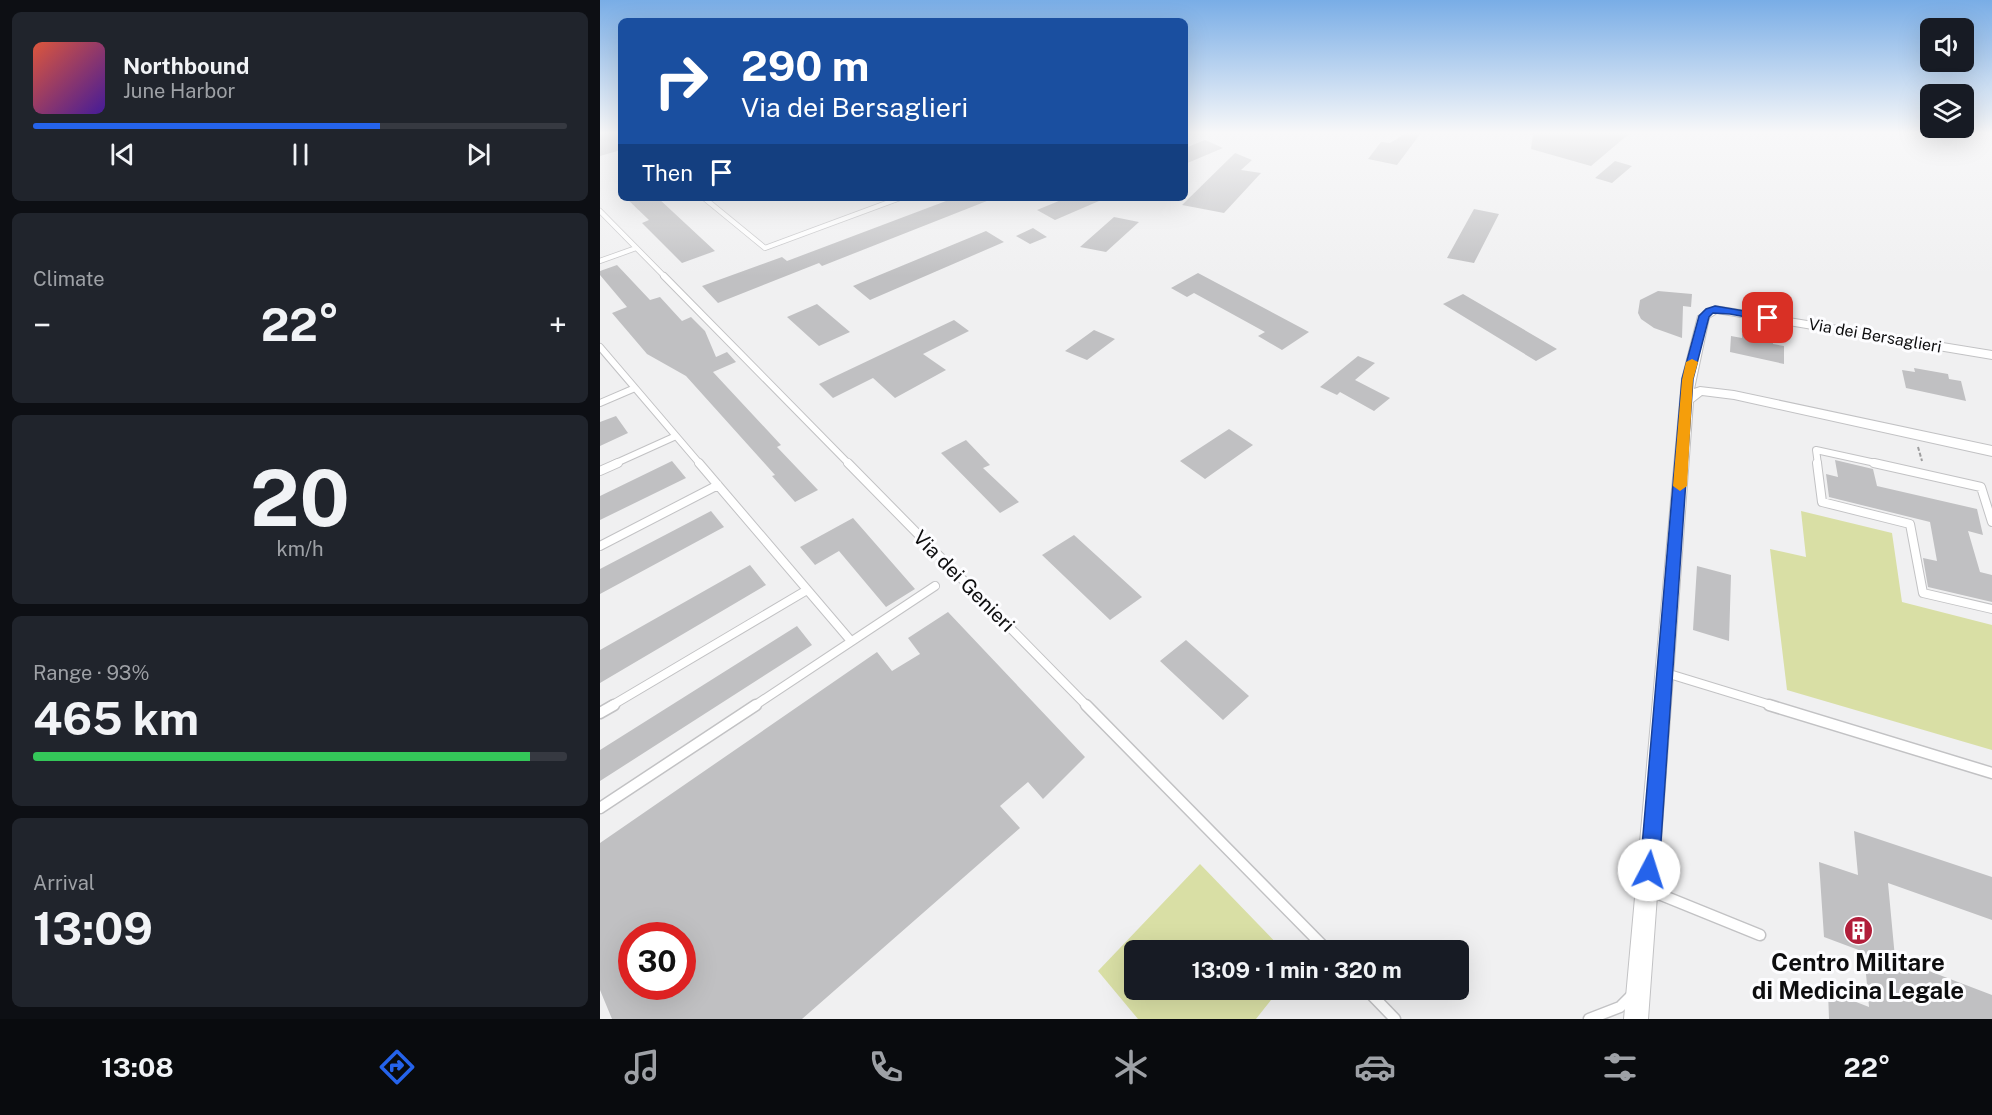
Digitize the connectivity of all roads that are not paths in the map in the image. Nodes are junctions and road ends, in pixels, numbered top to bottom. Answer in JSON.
{"nodes":[{"id":1,"x":708,"y":201,"type":"edge"},
{"id":2,"x":892,"y":201,"type":"edge"},
{"id":3,"x":600,"y":211,"type":"edge"},
{"id":4,"x":636,"y":248,"type":"junction"},
{"id":5,"x":600,"y":261,"type":"edge"},
{"id":6,"x":600,"y":347,"type":"edge"},
{"id":7,"x":1992,"y":355,"type":"edge"},
{"id":8,"x":635,"y":388,"type":"junction"},
{"id":9,"x":1687,"y":400,"type":"junction"},
{"id":10,"x":600,"y":403,"type":"edge"},
{"id":11,"x":676,"y":436,"type":"junction"},
{"id":12,"x":1992,"y":451,"type":"edge"},
{"id":13,"x":600,"y":471,"type":"edge"},
{"id":14,"x":718,"y":485,"type":"junction"},
{"id":15,"x":1992,"y":522,"type":"edge"},
{"id":16,"x":600,"y":546,"type":"edge"},
{"id":17,"x":935,"y":586,"type":"dead end"},
{"id":18,"x":807,"y":590,"type":"junction"},
{"id":19,"x":1992,"y":609,"type":"edge"},
{"id":20,"x":851,"y":641,"type":"junction"},
{"id":21,"x":1666,"y":673,"type":"junction"},
{"id":22,"x":600,"y":713,"type":"edge"},
{"id":23,"x":1992,"y":773,"type":"edge"},
{"id":24,"x":600,"y":808,"type":"edge"},
{"id":25,"x":1648,"y":890,"type":"junction"},
{"id":26,"x":1760,"y":935,"type":"dead end"},
{"id":27,"x":1318,"y":940,"type":"edge"},
{"id":28,"x":1638,"y":989,"type":"junction"},
{"id":29,"x":1377,"y":1000,"type":"edge"},
{"id":30,"x":1395,"y":1019,"type":"edge"},
{"id":31,"x":1589,"y":1019,"type":"edge"},
{"id":32,"x":1636,"y":1019,"type":"edge"}],
"edges":[{"from":1,"to":2,"type":"lane"},
{"from":3,"to":4,"type":"lane","name":"Via dei Genieri"},
{"from":4,"to":5,"type":"lane"},
{"from":4,"to":27,"type":"lane","name":"Via dei Genieri"},
{"from":6,"to":8,"type":"lane"},
{"from":7,"to":9,"type":"street","name":"Via dei Bersaglieri"},
{"from":8,"to":10,"type":"lane"},
{"from":8,"to":11,"type":"lane"},
{"from":9,"to":12,"type":"street"},
{"from":9,"to":21,"type":"street","name":"Via dei Bersaglieri"},
{"from":11,"to":13,"type":"lane"},
{"from":11,"to":14,"type":"lane"},
{"from":14,"to":16,"type":"lane"},
{"from":14,"to":18,"type":"lane"},
{"from":15,"to":19,"type":"lane"},
{"from":17,"to":20,"type":"lane"},
{"from":18,"to":20,"type":"lane"},
{"from":18,"to":22,"type":"lane"},
{"from":20,"to":24,"type":"lane"},
{"from":21,"to":23,"type":"lane"},
{"from":21,"to":25,"type":"street","name":"Via dei Bersaglieri"},
{"from":25,"to":26,"type":"lane"},
{"from":25,"to":28,"type":"street","name":"Via dei Bersaglieri"},
{"from":28,"to":31,"type":"lane"},
{"from":28,"to":32,"type":"street","name":"Via dei Bersaglieri"},
{"from":29,"to":30,"type":"lane"}]}
